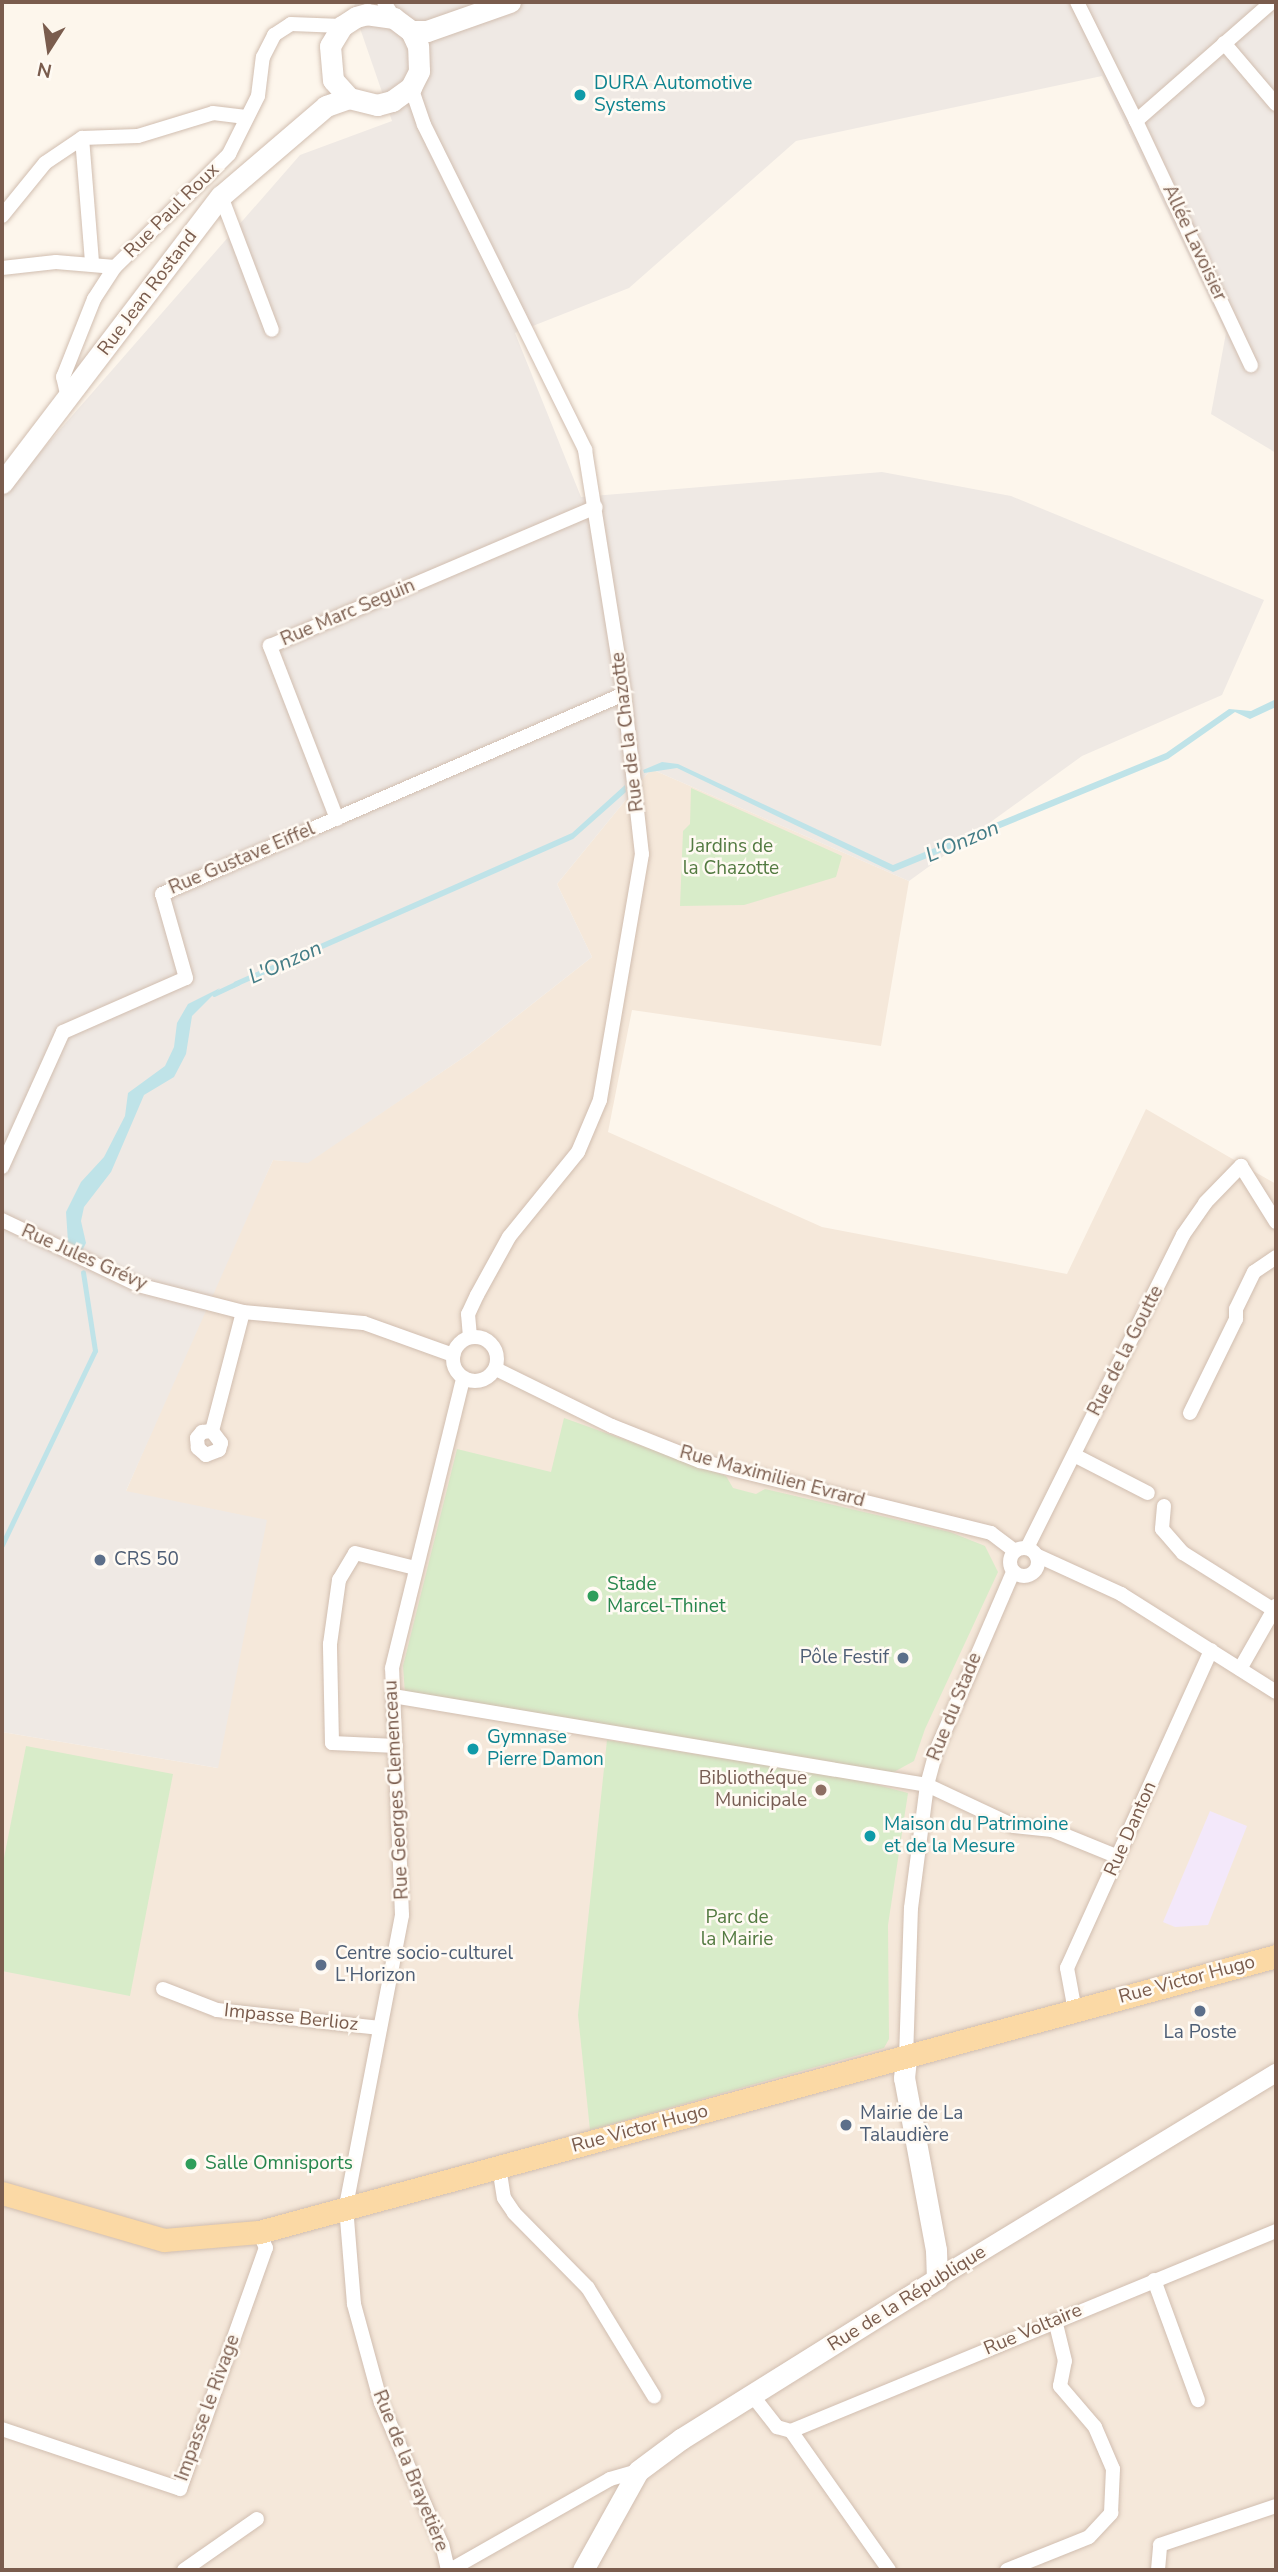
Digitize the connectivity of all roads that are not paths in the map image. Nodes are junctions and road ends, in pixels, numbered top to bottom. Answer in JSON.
{"nodes":[{"id":1,"x":510,"y":2,"type":"edge"},
{"id":2,"x":1077,"y":2,"type":"edge"},
{"id":3,"x":1272,"y":2,"type":"edge"},
{"id":4,"x":386,"y":13,"type":"edge"},
{"id":5,"x":460,"y":19,"type":"junction"},
{"id":6,"x":342,"y":26,"type":"junction"},
{"id":7,"x":310,"y":27,"type":"junction"},
{"id":8,"x":1224,"y":43,"type":"junction"},
{"id":9,"x":330,"y":46,"type":"junction"},
{"id":10,"x":420,"y":55,"type":"junction"},
{"id":11,"x":333,"y":80,"type":"junction"},
{"id":12,"x":411,"y":87,"type":"junction"},
{"id":13,"x":349,"y":98,"type":"junction"},
{"id":14,"x":392,"y":102,"type":"junction"},
{"id":15,"x":1276,"y":104,"type":"edge"},
{"id":16,"x":246,"y":117,"type":"junction"},
{"id":17,"x":309,"y":117,"type":"junction"},
{"id":18,"x":1136,"y":121,"type":"junction"},
{"id":19,"x":424,"y":125,"type":"junction"},
{"id":20,"x":82,"y":138,"type":"junction"},
{"id":21,"x":221,"y":196,"type":"junction"},
{"id":22,"x":2,"y":216,"type":"edge"},
{"id":23,"x":92,"y":262,"type":"junction"},
{"id":24,"x":115,"y":267,"type":"junction"},
{"id":25,"x":2,"y":268,"type":"edge"},
{"id":26,"x":272,"y":330,"type":"dead end"},
{"id":27,"x":1251,"y":365,"type":"dead end"},
{"id":28,"x":68,"y":398,"type":"junction"},
{"id":29,"x":2,"y":483,"type":"edge"},
{"id":30,"x":596,"y":507,"type":"junction"},
{"id":31,"x":624,"y":694,"type":"junction"},
{"id":32,"x":337,"y":818,"type":"junction"},
{"id":33,"x":2,"y":1167,"type":"edge"},
{"id":34,"x":2,"y":1220,"type":"edge"},
{"id":35,"x":1276,"y":1222,"type":"edge"},
{"id":36,"x":1276,"y":1257,"type":"edge"},
{"id":37,"x":243,"y":1312,"type":"junction"},
{"id":38,"x":470,"y":1337,"type":"junction"},
{"id":39,"x":453,"y":1355,"type":"junction"},
{"id":40,"x":496,"y":1368,"type":"junction"},
{"id":41,"x":463,"y":1378,"type":"junction"},
{"id":42,"x":1190,"y":1413,"type":"dead end"},
{"id":43,"x":212,"y":1431,"type":"dead end"},
{"id":44,"x":1074,"y":1455,"type":"junction"},
{"id":45,"x":1148,"y":1493,"type":"dead end"},
{"id":46,"x":1164,"y":1506,"type":"dead end"},
{"id":47,"x":1026,"y":1551,"type":"junction"},
{"id":48,"x":415,"y":1569,"type":"junction"},
{"id":49,"x":1013,"y":1572,"type":"junction"},
{"id":50,"x":1275,"y":1608,"type":"edge"},
{"id":51,"x":1211,"y":1650,"type":"junction"},
{"id":52,"x":1240,"y":1669,"type":"junction"},
{"id":53,"x":1276,"y":1692,"type":"edge"},
{"id":54,"x":393,"y":1696,"type":"junction"},
{"id":55,"x":396,"y":1746,"type":"junction"},
{"id":56,"x":926,"y":1785,"type":"junction"},
{"id":57,"x":1118,"y":1857,"type":"junction"},
{"id":58,"x":1276,"y":1956,"type":"edge"},
{"id":59,"x":163,"y":1989,"type":"dead end"},
{"id":60,"x":1075,"y":2011,"type":"junction"},
{"id":61,"x":380,"y":2028,"type":"junction"},
{"id":62,"x":906,"y":2058,"type":"junction"},
{"id":63,"x":1276,"y":2073,"type":"edge"},
{"id":64,"x":499,"y":2166,"type":"junction"},
{"id":65,"x":2,"y":2193,"type":"edge"},
{"id":66,"x":346,"y":2206,"type":"junction"},
{"id":67,"x":1276,"y":2231,"type":"edge"},
{"id":68,"x":259,"y":2232,"type":"junction"},
{"id":69,"x":937,"y":2279,"type":"junction"},
{"id":70,"x":1154,"y":2280,"type":"junction"},
{"id":71,"x":1055,"y":2320,"type":"junction"},
{"id":72,"x":752,"y":2395,"type":"junction"},
{"id":73,"x":654,"y":2396,"type":"dead end"},
{"id":74,"x":1198,"y":2400,"type":"dead end"},
{"id":75,"x":2,"y":2429,"type":"edge"},
{"id":76,"x":791,"y":2431,"type":"junction"},
{"id":77,"x":638,"y":2471,"type":"junction"},
{"id":78,"x":1276,"y":2506,"type":"edge"},
{"id":79,"x":257,"y":2519,"type":"dead end"},
{"id":80,"x":184,"y":2570,"type":"edge"},
{"id":81,"x":449,"y":2570,"type":"edge"},
{"id":82,"x":583,"y":2570,"type":"edge"},
{"id":83,"x":889,"y":2570,"type":"edge"},
{"id":84,"x":1007,"y":2570,"type":"edge"},
{"id":85,"x":1158,"y":2570,"type":"edge"}],
"edges":[{"from":1,"to":5,"type":"main road"},
{"from":2,"to":18,"type":"street","name":"Allée Lavoisier"},
{"from":3,"to":8,"type":"street"},
{"from":4,"to":5,"type":"main road"},
{"from":4,"to":6,"type":"main road"},
{"from":4,"to":10,"type":"main road"},
{"from":5,"to":10,"type":"main road"},
{"from":6,"to":7,"type":"street","name":"Rue Paul Roux"},
{"from":6,"to":9,"type":"main road"},
{"from":7,"to":9,"type":"street"},
{"from":7,"to":16,"type":"street","name":"Rue Paul Roux"},
{"from":8,"to":15,"type":"street"},
{"from":8,"to":18,"type":"street"},
{"from":9,"to":11,"type":"main road"},
{"from":10,"to":12,"type":"main road"},
{"from":11,"to":13,"type":"main road"},
{"from":11,"to":17,"type":"main road"},
{"from":12,"to":14,"type":"main road"},
{"from":12,"to":19,"type":"street","name":"Rue de la Chazotte"},
{"from":13,"to":14,"type":"main road"},
{"from":13,"to":17,"type":"main road"},
{"from":14,"to":19,"type":"street"},
{"from":16,"to":20,"type":"street"},
{"from":16,"to":24,"type":"street","name":"Rue Paul Roux"},
{"from":17,"to":21,"type":"main road","name":"Rue Jean Rostand"},
{"from":18,"to":27,"type":"street","name":"Allée Lavoisier"},
{"from":19,"to":30,"type":"street","name":"Rue de la Chazotte"},
{"from":20,"to":22,"type":"street"},
{"from":20,"to":23,"type":"street"},
{"from":21,"to":26,"type":"street"},
{"from":21,"to":28,"type":"main road","name":"Rue Jean Rostand"},
{"from":23,"to":24,"type":"street"},
{"from":23,"to":25,"type":"street"},
{"from":24,"to":28,"type":"street","name":"Rue Paul Roux"},
{"from":28,"to":29,"type":"main road","name":"Rue Jean Rostand"},
{"from":30,"to":31,"type":"street","name":"Rue de la Chazotte"},
{"from":30,"to":32,"type":"street","name":"Rue Marc Seguin"},
{"from":31,"to":32,"type":"street","name":"Rue Gustave Eiffel"},
{"from":31,"to":38,"type":"street","name":"Rue de la Chazotte"},
{"from":32,"to":33,"type":"street","name":"Rue Gustave Eiffel"},
{"from":34,"to":37,"type":"street","name":"Rue Jules Grévy"},
{"from":35,"to":44,"type":"street","name":"Rue de la Goutte"},
{"from":36,"to":42,"type":"street"},
{"from":37,"to":39,"type":"street","name":"Rue Jules Grévy"},
{"from":37,"to":43,"type":"street"},
{"from":38,"to":39,"type":"street"},
{"from":38,"to":40,"type":"street"},
{"from":39,"to":41,"type":"street"},
{"from":40,"to":41,"type":"street"},
{"from":40,"to":47,"type":"street","name":"Rue Maximilien Evrard"},
{"from":41,"to":48,"type":"street","name":"Rue Georges Clemenceau"},
{"from":44,"to":45,"type":"street"},
{"from":44,"to":47,"type":"street","name":"Rue de la Goutte"},
{"from":46,"to":50,"type":"street"},
{"from":47,"to":49,"type":"street"},
{"from":47,"to":49,"type":"street"},
{"from":47,"to":51,"type":"street","name":"Rue Maximilien Evrard"},
{"from":48,"to":54,"type":"street","name":"Rue Georges Clemenceau"},
{"from":48,"to":55,"type":"street"},
{"from":49,"to":56,"type":"street","name":"Rue du Stade"},
{"from":50,"to":52,"type":"street"},
{"from":51,"to":52,"type":"street","name":"Rue Maximilien Evrard"},
{"from":51,"to":57,"type":"street","name":"Rue Danton"},
{"from":52,"to":53,"type":"street","name":"Rue Maximilien Evrard"},
{"from":54,"to":55,"type":"street","name":"Rue Georges Clemenceau"},
{"from":54,"to":56,"type":"street"},
{"from":55,"to":61,"type":"street","name":"Rue Georges Clemenceau"},
{"from":56,"to":57,"type":"street"},
{"from":56,"to":62,"type":"street","name":"Rue du Stade"},
{"from":57,"to":60,"type":"street","name":"Rue Danton"},
{"from":58,"to":60,"type":"main road","name":"Rue Victor Hugo"},
{"from":59,"to":61,"type":"street","name":"Impasse Berlioz"},
{"from":60,"to":62,"type":"main road","name":"Rue Victor Hugo"},
{"from":61,"to":66,"type":"street","name":"Rue Georges Clemenceau"},
{"from":62,"to":64,"type":"main road","name":"Rue Victor Hugo"},
{"from":62,"to":69,"type":"main road"},
{"from":63,"to":69,"type":"street","name":"Rue de la République"},
{"from":64,"to":66,"type":"main road","name":"Rue Victor Hugo"},
{"from":64,"to":73,"type":"street"},
{"from":65,"to":68,"type":"main road","name":"Rue Victor Hugo"},
{"from":66,"to":68,"type":"main road","name":"Rue Victor Hugo"},
{"from":66,"to":81,"type":"street","name":"Rue de la Brayetière"},
{"from":67,"to":70,"type":"street","name":"Rue Voltaire"},
{"from":68,"to":75,"type":"street","name":"Impasse le Rivage"},
{"from":69,"to":72,"type":"main road","name":"Rue de la République"},
{"from":70,"to":71,"type":"street","name":"Rue Voltaire"},
{"from":70,"to":74,"type":"street"},
{"from":71,"to":76,"type":"street","name":"Rue Voltaire"},
{"from":71,"to":84,"type":"street"},
{"from":72,"to":76,"type":"street"},
{"from":72,"to":77,"type":"main road","name":"Rue de la République"},
{"from":76,"to":83,"type":"street"},
{"from":77,"to":81,"type":"street"},
{"from":77,"to":82,"type":"main road","name":"Rue de la République"},
{"from":78,"to":85,"type":"street"},
{"from":79,"to":80,"type":"street"}]}
